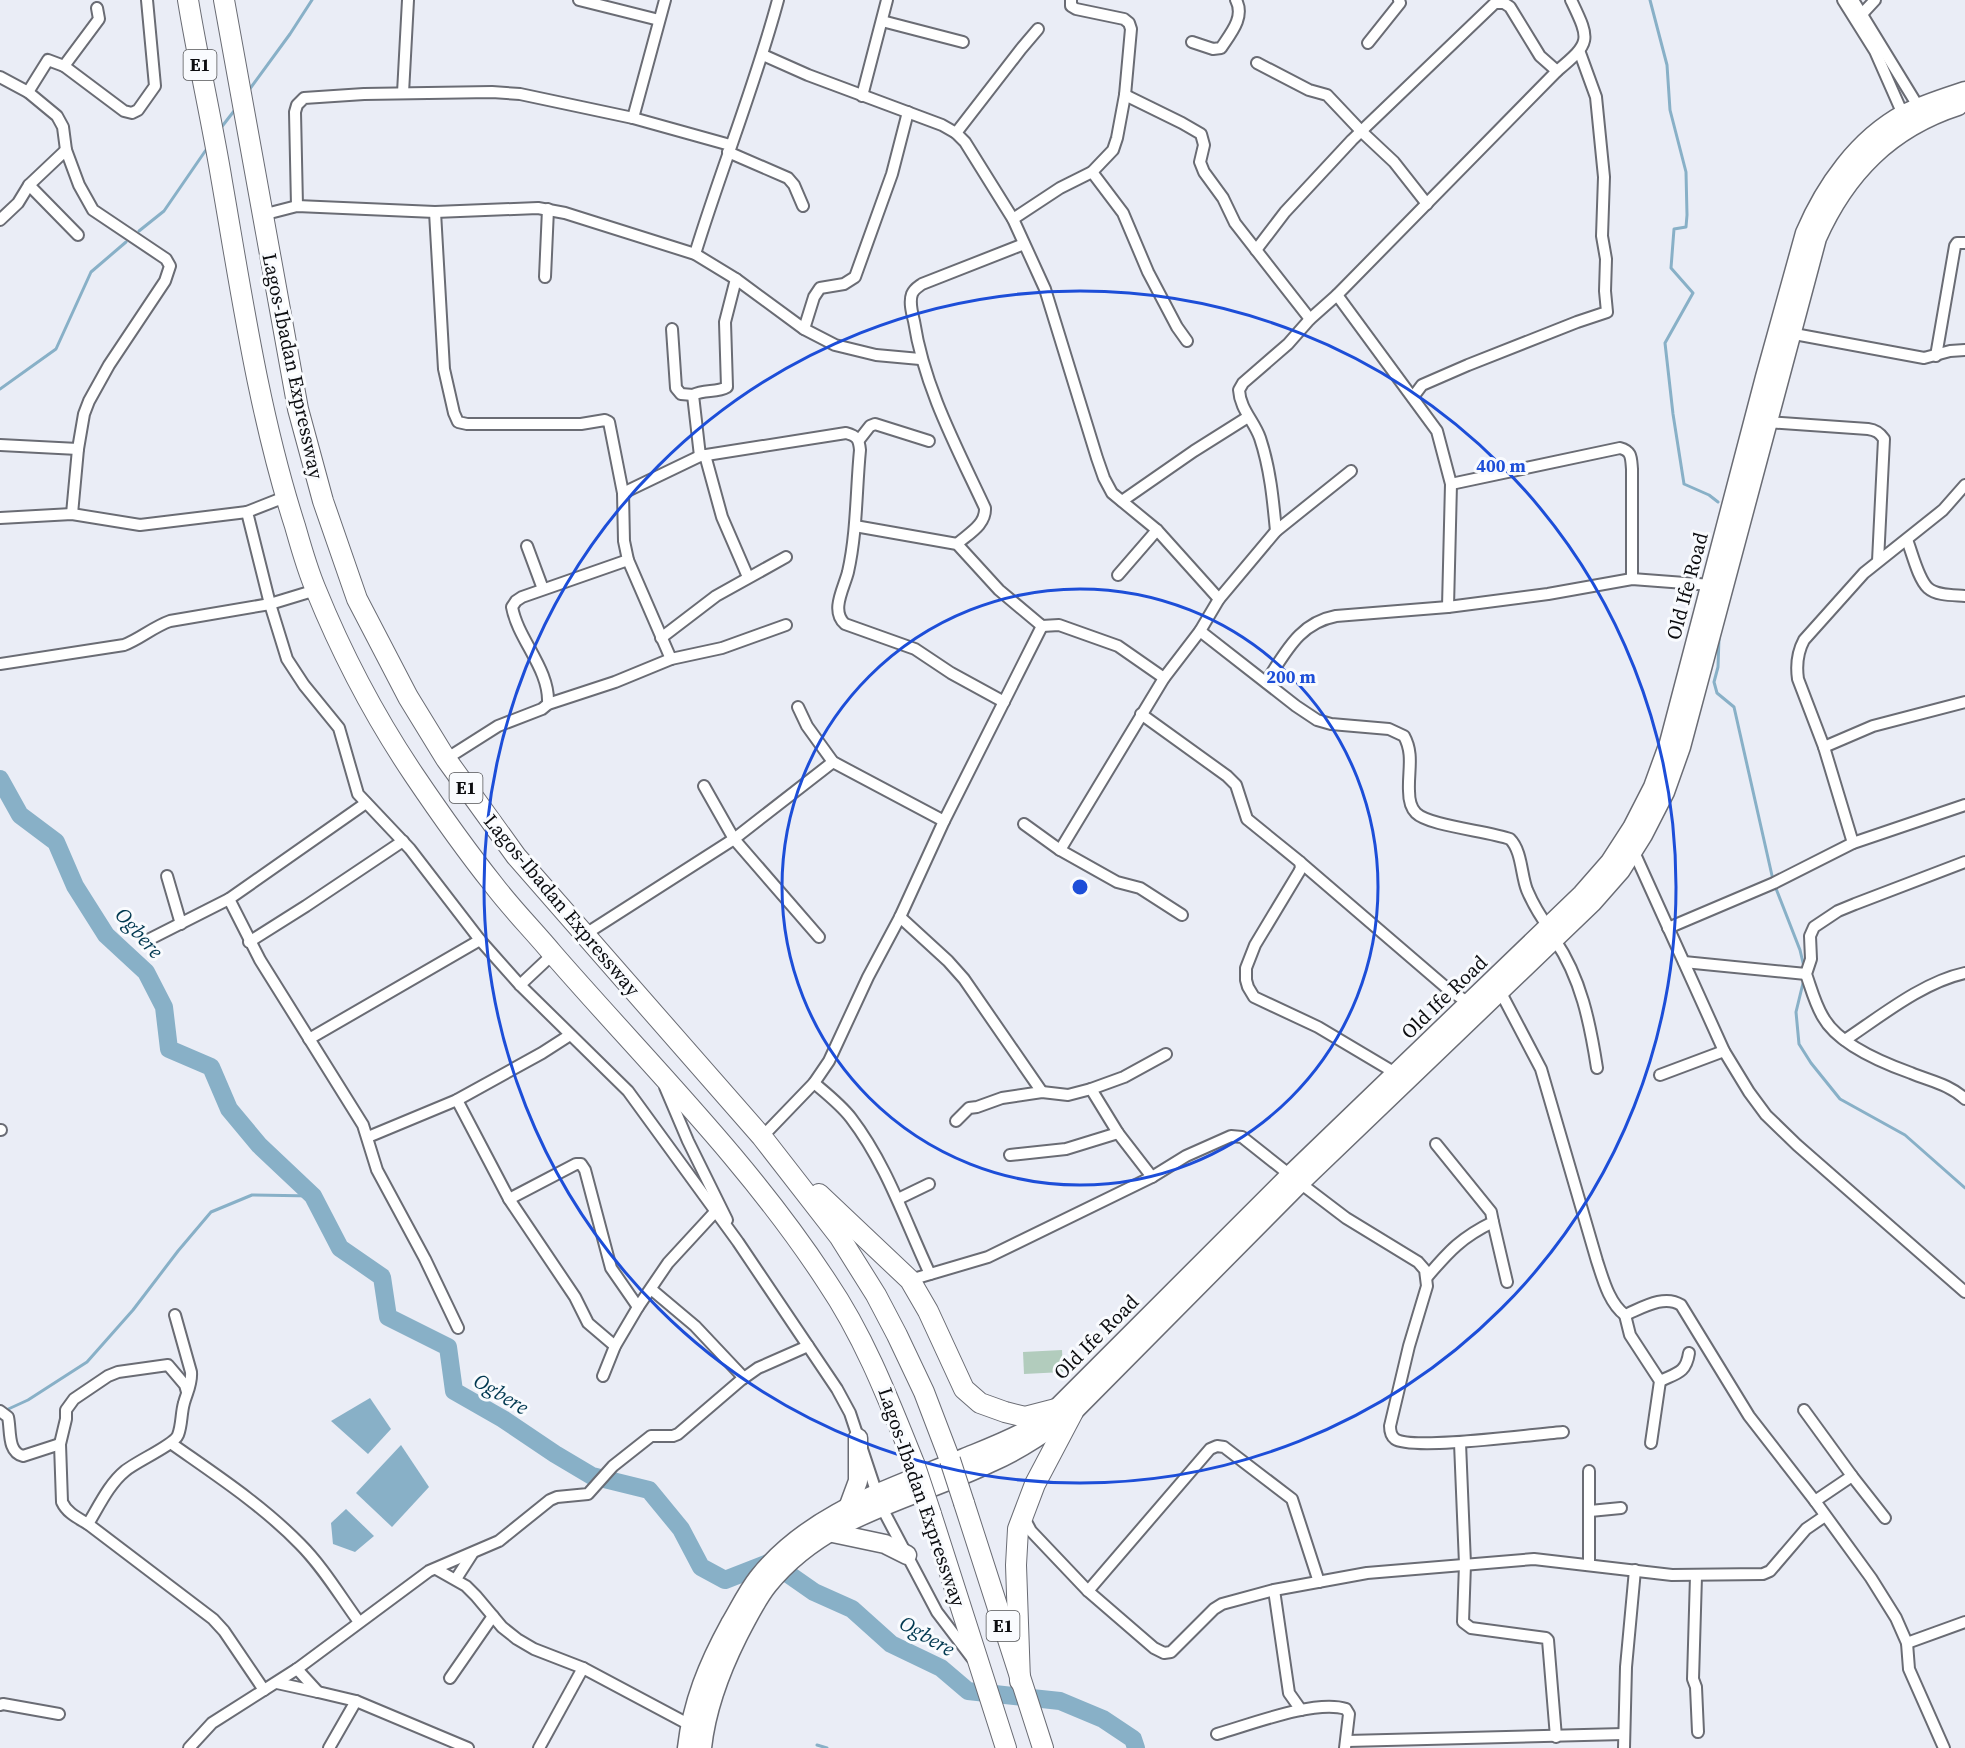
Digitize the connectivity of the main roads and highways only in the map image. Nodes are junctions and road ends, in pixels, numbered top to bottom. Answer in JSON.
{"nodes":[{"id":1,"x":188,"y":0,"type":"edge"},
{"id":2,"x":224,"y":0,"type":"edge"},
{"id":3,"x":1965,"y":91,"type":"edge"},
{"id":4,"x":1965,"y":104,"type":"edge"},
{"id":5,"x":1914,"y":117,"type":"junction"},
{"id":6,"x":1784,"y":333,"type":"junction"},
{"id":7,"x":1694,"y":674,"type":"junction"},
{"id":8,"x":1552,"y":934,"type":"junction"},
{"id":9,"x":1318,"y":1157,"type":"junction"},
{"id":10,"x":790,"y":1171,"type":"junction"},
{"id":11,"x":1065,"y":1411,"type":"junction"},
{"id":12,"x":858,"y":1438,"type":"road end"},
{"id":13,"x":879,"y":1500,"type":"junction"},
{"id":14,"x":848,"y":1508,"type":"junction"},
{"id":15,"x":828,"y":1532,"type":"junction"},
{"id":16,"x":791,"y":1554,"type":"junction"},
{"id":17,"x":907,"y":1555,"type":"road end"},
{"id":18,"x":764,"y":1580,"type":"junction"},
{"id":19,"x":1020,"y":1681,"type":"junction"},
{"id":20,"x":687,"y":1748,"type":"edge"},
{"id":21,"x":702,"y":1748,"type":"edge"},
{"id":22,"x":1006,"y":1748,"type":"edge"},
{"id":23,"x":1043,"y":1748,"type":"edge"}],
"edges":[{"from":1,"to":22,"type":"highway","name":"Lagos-Ibadan Expressway","number":"E1","bridge":true},
{"from":2,"to":10,"type":"highway","name":"Lagos-Ibadan Expressway","number":"E1"},
{"from":3,"to":5,"type":"main road","name":"Old Ife Road"},
{"from":4,"to":5,"type":"main road","name":"Old Ife Road"},
{"from":5,"to":6,"type":"main road","name":"Old Ife Road"},
{"from":6,"to":7,"type":"main road","name":"Old Ife Road"},
{"from":6,"to":7,"type":"main road","name":"Old Ife Road"},
{"from":7,"to":8,"type":"main road","name":"Old Ife Road"},
{"from":7,"to":8,"type":"main road","name":"Old Ife Road"},
{"from":8,"to":9,"type":"main road","name":"Old Ife Road"},
{"from":8,"to":9,"type":"main road","name":"Old Ife Road"},
{"from":9,"to":11,"type":"main road","name":"Old Ife Road"},
{"from":10,"to":11,"type":"highway"},
{"from":10,"to":19,"type":"highway","name":"Lagos-Ibadan Expressway","number":"E1","bridge":true},
{"from":11,"to":13,"type":"main road","name":"Old Ife Road"},
{"from":11,"to":19,"type":"highway"},
{"from":12,"to":14,"type":"main road"},
{"from":13,"to":14,"type":"main road","name":"Old Ife Road"},
{"from":13,"to":15,"type":"main road","name":"Old Ife Road"},
{"from":14,"to":16,"type":"main road","name":"Old Ife Road"},
{"from":15,"to":16,"type":"main road","name":"Old Ife Road"},
{"from":15,"to":17,"type":"main road"},
{"from":16,"to":18,"type":"main road","name":"Old Ife Road"},
{"from":18,"to":20,"type":"main road","name":"Old Ife Road"},
{"from":18,"to":21,"type":"main road","name":"Old Ife Road"},
{"from":19,"to":23,"type":"highway","name":"Lagos-Ibadan Expressway","number":"E1"}]}
